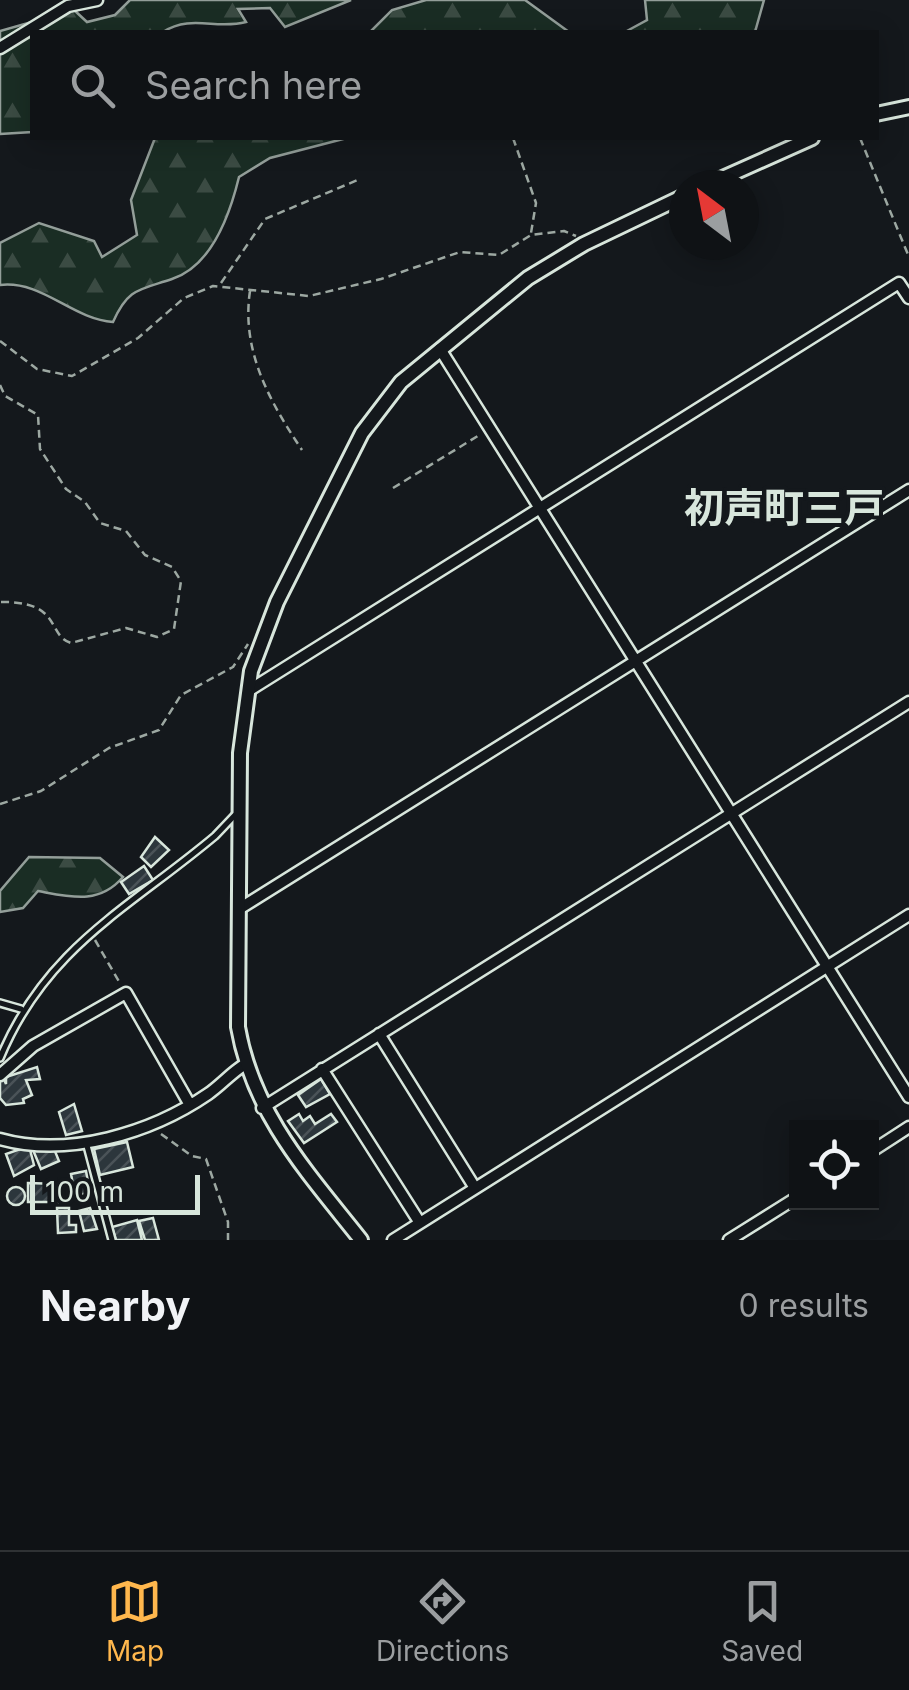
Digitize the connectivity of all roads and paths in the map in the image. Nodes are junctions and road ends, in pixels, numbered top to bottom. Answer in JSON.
{"nodes":[{"id":1,"x":97,"y":0,"type":"edge"},
{"id":2,"x":0,"y":48,"type":"edge"},
{"id":3,"x":909,"y":107,"type":"edge"},
{"id":4,"x":879,"y":113,"type":"edge"},
{"id":5,"x":514,"y":140,"type":"edge"},
{"id":6,"x":808,"y":140,"type":"edge"},
{"id":7,"x":861,"y":140,"type":"edge"},
{"id":8,"x":741,"y":170,"type":"edge"},
{"id":9,"x":360,"y":179,"type":"dead end"},
{"id":10,"x":669,"y":203,"type":"edge"},
{"id":11,"x":530,"y":235,"type":"junction"},
{"id":12,"x":584,"y":244,"type":"junction"},
{"id":13,"x":909,"y":257,"type":"edge"},
{"id":14,"x":220,"y":284,"type":"junction"},
{"id":15,"x":250,"y":290,"type":"junction"},
{"id":16,"x":909,"y":298,"type":"edge"},
{"id":17,"x":0,"y":341,"type":"edge"},
{"id":18,"x":440,"y":350,"type":"junction"},
{"id":19,"x":0,"y":385,"type":"edge"},
{"id":20,"x":490,"y":428,"type":"junction"},
{"id":21,"x":302,"y":450,"type":"dead end"},
{"id":22,"x":393,"y":488,"type":"dead end"},
{"id":23,"x":909,"y":490,"type":"edge"},
{"id":24,"x":540,"y":508,"type":"junction"},
{"id":25,"x":0,"y":602,"type":"edge"},
{"id":26,"x":261,"y":640,"type":"junction"},
{"id":27,"x":636,"y":661,"type":"junction"},
{"id":28,"x":247,"y":692,"type":"junction"},
{"id":29,"x":909,"y":702,"type":"edge"},
{"id":30,"x":0,"y":804,"type":"edge"},
{"id":31,"x":241,"y":810,"type":"junction"},
{"id":32,"x":731,"y":813,"type":"junction"},
{"id":33,"x":239,"y":909,"type":"junction"},
{"id":34,"x":909,"y":915,"type":"edge"},
{"id":35,"x":92,"y":934,"type":"junction"},
{"id":36,"x":828,"y":966,"type":"junction"},
{"id":37,"x":126,"y":994,"type":"junction"},
{"id":38,"x":0,"y":1002,"type":"edge"},
{"id":39,"x":22,"y":1009,"type":"junction"},
{"id":40,"x":379,"y":1034,"type":"junction"},
{"id":41,"x":0,"y":1058,"type":"edge"},
{"id":42,"x":244,"y":1065,"type":"junction"},
{"id":43,"x":322,"y":1069,"type":"junction"},
{"id":44,"x":0,"y":1074,"type":"edge"},
{"id":45,"x":909,"y":1096,"type":"edge"},
{"id":46,"x":190,"y":1105,"type":"junction"},
{"id":47,"x":262,"y":1108,"type":"junction"},
{"id":48,"x":154,"y":1124,"type":"junction"},
{"id":49,"x":909,"y":1127,"type":"edge"},
{"id":50,"x":0,"y":1138,"type":"edge"},
{"id":51,"x":86,"y":1142,"type":"junction"},
{"id":52,"x":879,"y":1146,"type":"edge"},
{"id":53,"x":475,"y":1188,"type":"junction"},
{"id":54,"x":789,"y":1202,"type":"edge"},
{"id":55,"x":420,"y":1223,"type":"junction"},
{"id":56,"x":112,"y":1240,"type":"edge"},
{"id":57,"x":228,"y":1240,"type":"edge"},
{"id":58,"x":361,"y":1240,"type":"edge"},
{"id":59,"x":392,"y":1240,"type":"edge"},
{"id":60,"x":729,"y":1240,"type":"edge"}],
"edges":[{"from":1,"to":2,"type":"street"},
{"from":3,"to":4,"type":"street"},
{"from":5,"to":11,"type":"path"},
{"from":6,"to":8,"type":"street"},
{"from":7,"to":13,"type":"path"},
{"from":9,"to":14,"type":"path"},
{"from":10,"to":12,"type":"street"},
{"from":11,"to":12,"type":"path"},
{"from":11,"to":15,"type":"path"},
{"from":12,"to":18,"type":"street"},
{"from":14,"to":15,"type":"path"},
{"from":14,"to":17,"type":"path"},
{"from":15,"to":21,"type":"path"},
{"from":16,"to":24,"type":"street"},
{"from":18,"to":20,"type":"street"},
{"from":18,"to":26,"type":"street"},
{"from":19,"to":25,"type":"path"},
{"from":20,"to":22,"type":"path"},
{"from":20,"to":24,"type":"street"},
{"from":23,"to":27,"type":"street"},
{"from":24,"to":27,"type":"street"},
{"from":24,"to":28,"type":"street"},
{"from":26,"to":28,"type":"street"},
{"from":26,"to":30,"type":"path"},
{"from":27,"to":32,"type":"street"},
{"from":27,"to":33,"type":"street"},
{"from":28,"to":31,"type":"street"},
{"from":29,"to":32,"type":"street"},
{"from":31,"to":33,"type":"street"},
{"from":31,"to":35,"type":"lane"},
{"from":32,"to":36,"type":"street"},
{"from":32,"to":40,"type":"street"},
{"from":33,"to":42,"type":"street"},
{"from":34,"to":36,"type":"street"},
{"from":35,"to":37,"type":"path"},
{"from":35,"to":39,"type":"lane"},
{"from":36,"to":45,"type":"street"},
{"from":36,"to":53,"type":"street"},
{"from":37,"to":44,"type":"street"},
{"from":37,"to":46,"type":"street"},
{"from":38,"to":39,"type":"lane"},
{"from":39,"to":41,"type":"lane"},
{"from":40,"to":43,"type":"street"},
{"from":40,"to":53,"type":"street"},
{"from":42,"to":46,"type":"street"},
{"from":42,"to":47,"type":"street"},
{"from":43,"to":47,"type":"street"},
{"from":43,"to":55,"type":"street"},
{"from":46,"to":48,"type":"street"},
{"from":47,"to":58,"type":"street"},
{"from":48,"to":51,"type":"street"},
{"from":48,"to":57,"type":"path"},
{"from":49,"to":52,"type":"street"},
{"from":50,"to":51,"type":"street"},
{"from":51,"to":56,"type":"lane"},
{"from":53,"to":55,"type":"street"},
{"from":54,"to":60,"type":"street"},
{"from":55,"to":59,"type":"street"}]}
